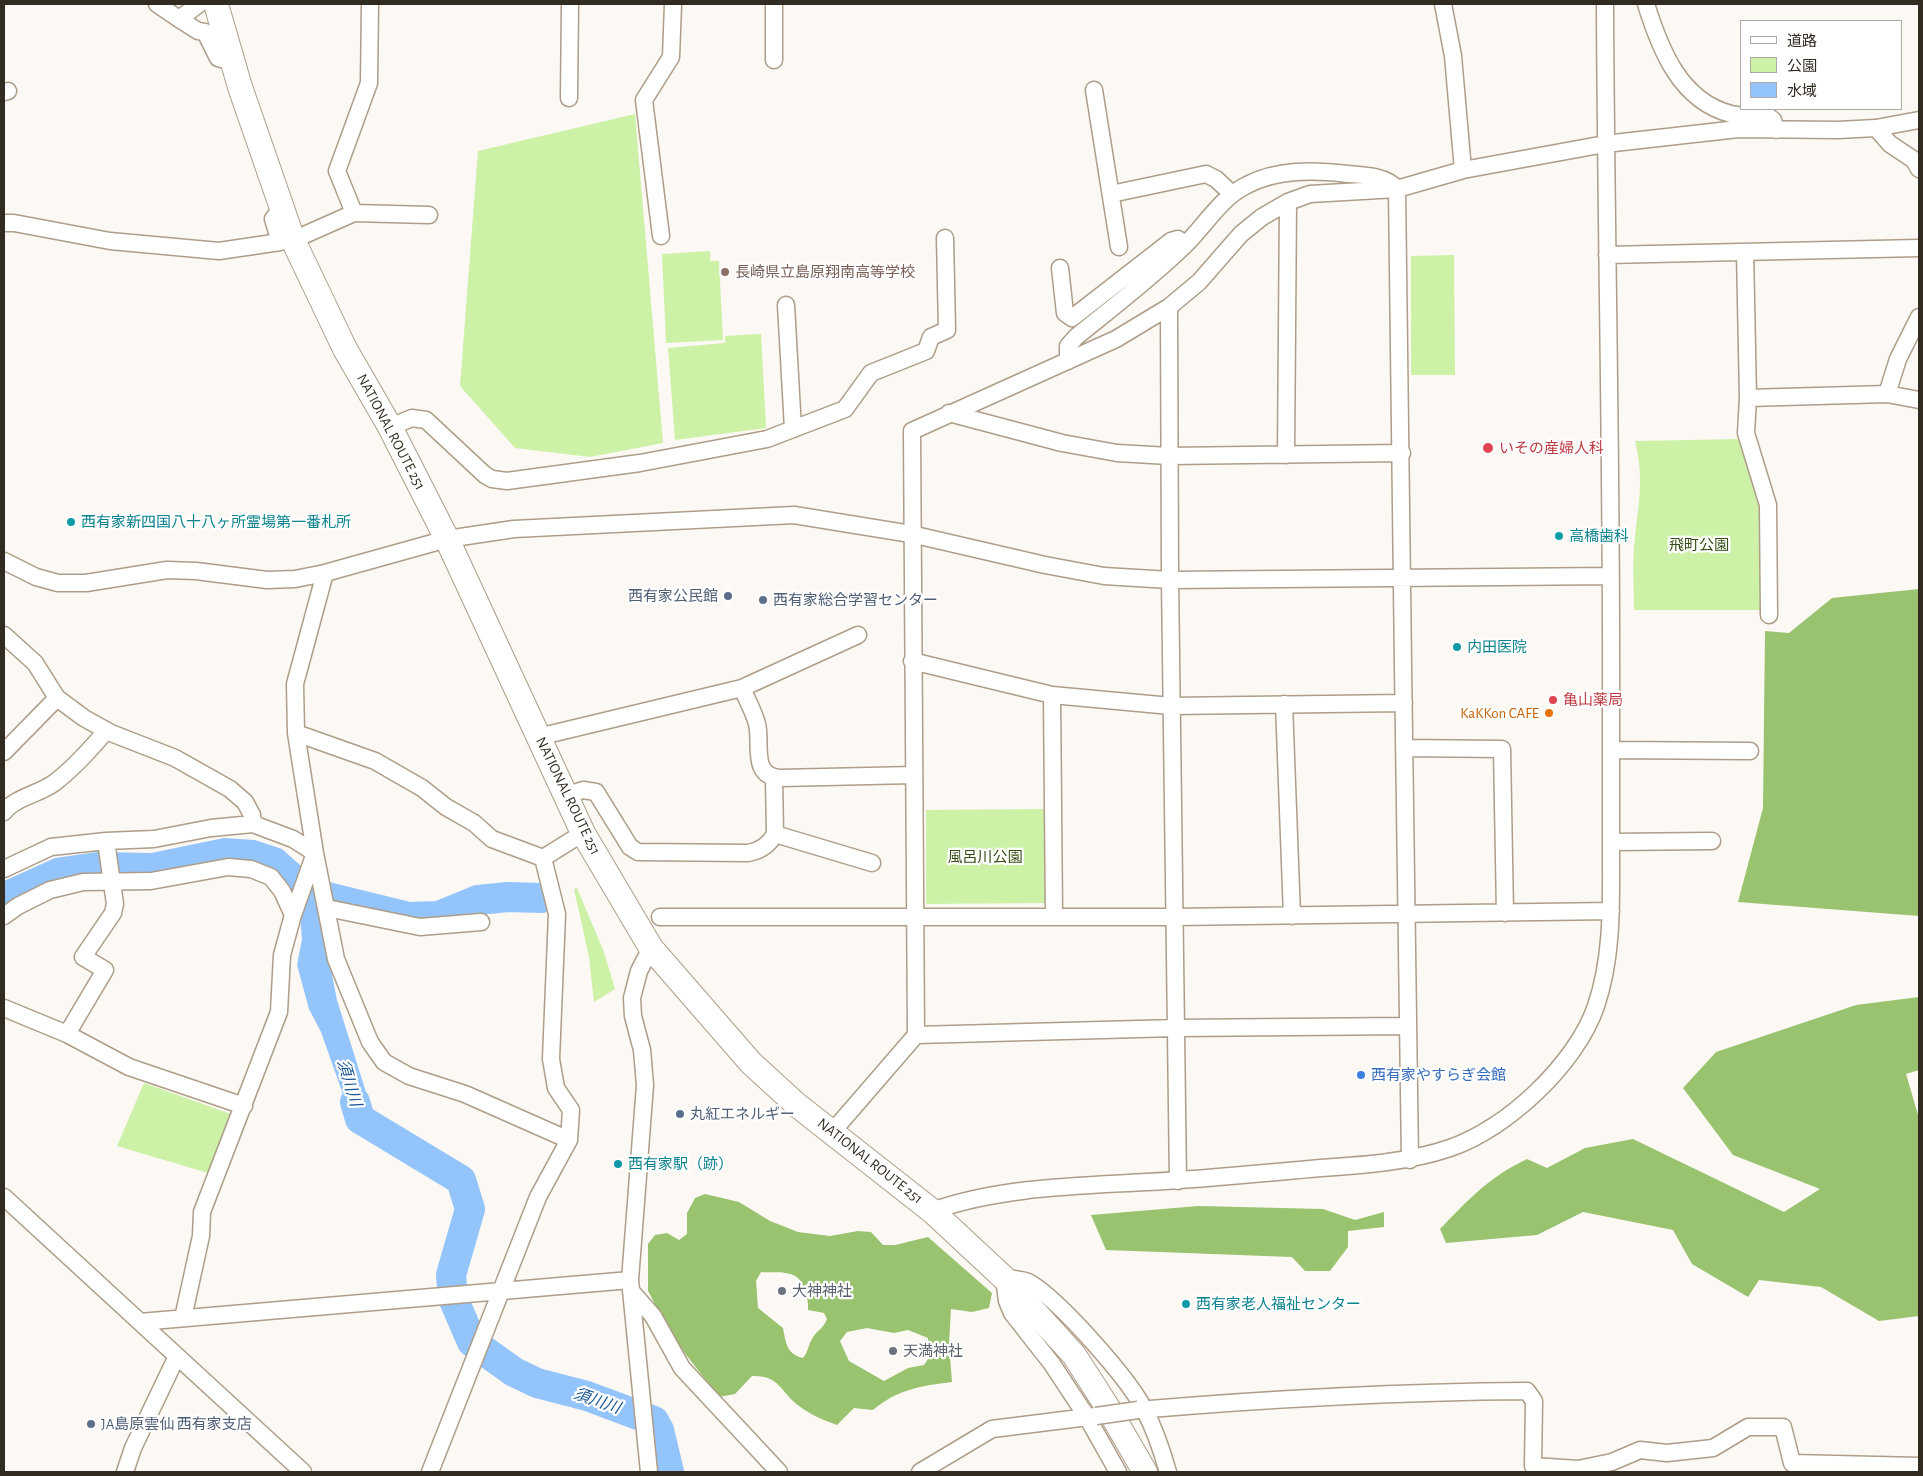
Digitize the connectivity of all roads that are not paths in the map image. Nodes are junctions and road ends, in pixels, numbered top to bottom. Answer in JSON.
{"nodes":[{"id":1,"x":157,"y":4,"type":"edge"},
{"id":2,"x":199,"y":4,"type":"edge"},
{"id":3,"x":216,"y":4,"type":"edge"},
{"id":4,"x":370,"y":4,"type":"edge"},
{"id":5,"x":570,"y":4,"type":"edge"},
{"id":6,"x":673,"y":4,"type":"edge"},
{"id":7,"x":774,"y":4,"type":"edge"},
{"id":8,"x":1443,"y":4,"type":"edge"},
{"id":9,"x":1604,"y":4,"type":"edge"},
{"id":10,"x":1646,"y":4,"type":"edge"},
{"id":11,"x":179,"y":19,"type":"junction"},
{"id":12,"x":774,"y":60,"type":"dead end"},
{"id":13,"x":233,"y":62,"type":"junction"},
{"id":14,"x":1094,"y":90,"type":"dead end"},
{"id":15,"x":569,"y":98,"type":"dead end"},
{"id":16,"x":1919,"y":120,"type":"edge"},
{"id":17,"x":1876,"y":128,"type":"junction"},
{"id":18,"x":1776,"y":130,"type":"junction"},
{"id":19,"x":1605,"y":144,"type":"junction"},
{"id":20,"x":1919,"y":169,"type":"edge"},
{"id":21,"x":1462,"y":170,"type":"junction"},
{"id":22,"x":1397,"y":190,"type":"junction"},
{"id":23,"x":1231,"y":193,"type":"junction"},
{"id":24,"x":1111,"y":194,"type":"junction"},
{"id":25,"x":1288,"y":202,"type":"junction"},
{"id":26,"x":282,"y":208,"type":"junction"},
{"id":27,"x":354,"y":213,"type":"junction"},
{"id":28,"x":429,"y":216,"type":"dead end"},
{"id":29,"x":4,"y":223,"type":"edge"},
{"id":30,"x":661,"y":236,"type":"dead end"},
{"id":31,"x":945,"y":238,"type":"dead end"},
{"id":32,"x":293,"y":240,"type":"junction"},
{"id":33,"x":1185,"y":245,"type":"junction"},
{"id":34,"x":1119,"y":247,"type":"dead end"},
{"id":35,"x":1919,"y":248,"type":"edge"},
{"id":36,"x":1744,"y":252,"type":"junction"},
{"id":37,"x":1607,"y":255,"type":"junction"},
{"id":38,"x":1060,"y":268,"type":"dead end"},
{"id":39,"x":786,"y":305,"type":"dead end"},
{"id":40,"x":1169,"y":307,"type":"junction"},
{"id":41,"x":1919,"y":318,"type":"edge"},
{"id":42,"x":1068,"y":361,"type":"junction"},
{"id":43,"x":1887,"y":394,"type":"junction"},
{"id":44,"x":1748,"y":398,"type":"junction"},
{"id":45,"x":1919,"y":400,"type":"edge"},
{"id":46,"x":949,"y":413,"type":"junction"},
{"id":47,"x":390,"y":427,"type":"junction"},
{"id":48,"x":793,"y":429,"type":"junction"},
{"id":49,"x":1402,"y":453,"type":"junction"},
{"id":50,"x":1286,"y":455,"type":"junction"},
{"id":51,"x":1169,"y":456,"type":"junction"},
{"id":52,"x":911,"y":534,"type":"junction"},
{"id":53,"x":447,"y":539,"type":"junction"},
{"id":54,"x":4,"y":561,"type":"edge"},
{"id":55,"x":326,"y":573,"type":"junction"},
{"id":56,"x":1404,"y":576,"type":"junction"},
{"id":57,"x":1611,"y":576,"type":"junction"},
{"id":58,"x":1170,"y":580,"type":"junction"},
{"id":59,"x":1769,"y":615,"type":"dead end"},
{"id":60,"x":4,"y":635,"type":"edge"},
{"id":61,"x":858,"y":635,"type":"dead end"},
{"id":62,"x":912,"y":660,"type":"junction"},
{"id":63,"x":742,"y":688,"type":"junction"},
{"id":64,"x":1052,"y":695,"type":"junction"},
{"id":65,"x":57,"y":698,"type":"junction"},
{"id":66,"x":1404,"y":703,"type":"junction"},
{"id":67,"x":1284,"y":704,"type":"junction"},
{"id":68,"x":1171,"y":706,"type":"junction"},
{"id":69,"x":106,"y":730,"type":"junction"},
{"id":70,"x":296,"y":733,"type":"junction"},
{"id":71,"x":538,"y":737,"type":"junction"},
{"id":72,"x":1404,"y":748,"type":"junction"},
{"id":73,"x":1611,"y":750,"type":"junction"},
{"id":74,"x":1750,"y":751,"type":"dead end"},
{"id":75,"x":4,"y":752,"type":"edge"},
{"id":76,"x":914,"y":775,"type":"junction"},
{"id":77,"x":774,"y":778,"type":"junction"},
{"id":78,"x":566,"y":796,"type":"junction"},
{"id":79,"x":6,"y":805,"type":"edge"},
{"id":80,"x":253,"y":824,"type":"junction"},
{"id":81,"x":583,"y":833,"type":"junction"},
{"id":82,"x":774,"y":834,"type":"junction"},
{"id":83,"x":1712,"y":841,"type":"dead end"},
{"id":84,"x":1611,"y":842,"type":"junction"},
{"id":85,"x":107,"y":844,"type":"junction"},
{"id":86,"x":543,"y":858,"type":"junction"},
{"id":87,"x":313,"y":860,"type":"junction"},
{"id":88,"x":872,"y":863,"type":"dead end"},
{"id":89,"x":4,"y":869,"type":"edge"},
{"id":90,"x":112,"y":879,"type":"junction"},
{"id":91,"x":325,"y":900,"type":"junction"},
{"id":92,"x":294,"y":912,"type":"junction"},
{"id":93,"x":1611,"y":912,"type":"junction"},
{"id":94,"x":1505,"y":913,"type":"junction"},
{"id":95,"x":1405,"y":915,"type":"junction"},
{"id":96,"x":4,"y":916,"type":"edge"},
{"id":97,"x":915,"y":916,"type":"junction"},
{"id":98,"x":1054,"y":916,"type":"junction"},
{"id":99,"x":1292,"y":916,"type":"junction"},
{"id":100,"x":660,"y":917,"type":"dead end"},
{"id":101,"x":1174,"y":917,"type":"junction"},
{"id":102,"x":481,"y":922,"type":"dead end"},
{"id":103,"x":651,"y":948,"type":"junction"},
{"id":104,"x":4,"y":1008,"type":"edge"},
{"id":105,"x":1407,"y":1026,"type":"junction"},
{"id":106,"x":1176,"y":1028,"type":"junction"},
{"id":107,"x":68,"y":1034,"type":"junction"},
{"id":108,"x":916,"y":1035,"type":"junction"},
{"id":109,"x":244,"y":1106,"type":"junction"},
{"id":110,"x":833,"y":1131,"type":"junction"},
{"id":111,"x":569,"y":1140,"type":"junction"},
{"id":112,"x":1410,"y":1160,"type":"junction"},
{"id":113,"x":1178,"y":1181,"type":"junction"},
{"id":114,"x":4,"y":1197,"type":"edge"},
{"id":115,"x":932,"y":1211,"type":"junction"},
{"id":116,"x":1004,"y":1278,"type":"junction"},
{"id":117,"x":630,"y":1285,"type":"junction"},
{"id":118,"x":501,"y":1291,"type":"junction"},
{"id":119,"x":183,"y":1318,"type":"junction"},
{"id":120,"x":140,"y":1322,"type":"junction"},
{"id":121,"x":177,"y":1356,"type":"junction"},
{"id":122,"x":1141,"y":1410,"type":"junction"},
{"id":123,"x":1091,"y":1417,"type":"junction"},
{"id":124,"x":1919,"y":1466,"type":"edge"},
{"id":125,"x":125,"y":1472,"type":"edge"},
{"id":126,"x":303,"y":1472,"type":"edge"},
{"id":127,"x":430,"y":1472,"type":"edge"},
{"id":128,"x":649,"y":1472,"type":"edge"},
{"id":129,"x":779,"y":1472,"type":"edge"},
{"id":130,"x":920,"y":1472,"type":"edge"},
{"id":131,"x":1118,"y":1472,"type":"edge"},
{"id":132,"x":1145,"y":1472,"type":"edge"},
{"id":133,"x":1168,"y":1472,"type":"edge"}],
"edges":[{"from":1,"to":11,"type":"street"},
{"from":2,"to":11,"type":"street"},
{"from":3,"to":13,"type":"highway","name":"NATIONAL ROUTE 251"},
{"from":4,"to":27,"type":"street"},
{"from":5,"to":15,"type":"street"},
{"from":6,"to":30,"type":"street"},
{"from":7,"to":12,"type":"street"},
{"from":8,"to":21,"type":"street"},
{"from":9,"to":19,"type":"street"},
{"from":10,"to":18,"type":"street"},
{"from":11,"to":13,"type":"street"},
{"from":13,"to":26,"type":"highway","name":"NATIONAL ROUTE 251"},
{"from":14,"to":24,"type":"street"},
{"from":16,"to":17,"type":"street"},
{"from":17,"to":18,"type":"street"},
{"from":17,"to":20,"type":"street"},
{"from":18,"to":19,"type":"street"},
{"from":19,"to":21,"type":"street"},
{"from":19,"to":37,"type":"street"},
{"from":21,"to":22,"type":"street"},
{"from":22,"to":23,"type":"street"},
{"from":22,"to":25,"type":"street"},
{"from":22,"to":49,"type":"street"},
{"from":23,"to":24,"type":"street"},
{"from":23,"to":33,"type":"street"},
{"from":24,"to":34,"type":"street"},
{"from":25,"to":40,"type":"street"},
{"from":25,"to":50,"type":"street"},
{"from":26,"to":29,"type":"street"},
{"from":26,"to":32,"type":"highway","name":"NATIONAL ROUTE 251"},
{"from":27,"to":28,"type":"street"},
{"from":27,"to":32,"type":"street"},
{"from":31,"to":48,"type":"street"},
{"from":32,"to":47,"type":"highway","name":"NATIONAL ROUTE 251"},
{"from":33,"to":38,"type":"street"},
{"from":33,"to":42,"type":"street"},
{"from":35,"to":36,"type":"street"},
{"from":36,"to":37,"type":"street"},
{"from":36,"to":44,"type":"street"},
{"from":37,"to":57,"type":"street"},
{"from":39,"to":48,"type":"street"},
{"from":40,"to":42,"type":"street"},
{"from":40,"to":51,"type":"street"},
{"from":41,"to":43,"type":"street"},
{"from":42,"to":46,"type":"street"},
{"from":43,"to":44,"type":"street"},
{"from":43,"to":45,"type":"street"},
{"from":44,"to":59,"type":"street"},
{"from":46,"to":51,"type":"street"},
{"from":46,"to":52,"type":"street"},
{"from":47,"to":48,"type":"street"},
{"from":47,"to":53,"type":"highway","name":"NATIONAL ROUTE 251"},
{"from":49,"to":50,"type":"street"},
{"from":49,"to":56,"type":"street"},
{"from":50,"to":51,"type":"street"},
{"from":51,"to":58,"type":"street"},
{"from":52,"to":53,"type":"street"},
{"from":52,"to":58,"type":"street"},
{"from":52,"to":62,"type":"street"},
{"from":53,"to":55,"type":"street"},
{"from":53,"to":71,"type":"highway","name":"NATIONAL ROUTE 251"},
{"from":54,"to":55,"type":"street"},
{"from":55,"to":70,"type":"street"},
{"from":56,"to":57,"type":"street"},
{"from":56,"to":58,"type":"street"},
{"from":56,"to":66,"type":"street"},
{"from":57,"to":73,"type":"street"},
{"from":58,"to":68,"type":"street"},
{"from":60,"to":65,"type":"street"},
{"from":61,"to":63,"type":"street"},
{"from":62,"to":64,"type":"street"},
{"from":62,"to":76,"type":"street"},
{"from":63,"to":71,"type":"street"},
{"from":63,"to":77,"type":"street"},
{"from":64,"to":68,"type":"street"},
{"from":64,"to":98,"type":"street"},
{"from":65,"to":69,"type":"street"},
{"from":65,"to":75,"type":"street"},
{"from":66,"to":67,"type":"street"},
{"from":66,"to":72,"type":"street"},
{"from":67,"to":68,"type":"street"},
{"from":67,"to":99,"type":"street"},
{"from":68,"to":101,"type":"street"},
{"from":69,"to":79,"type":"street"},
{"from":69,"to":80,"type":"street"},
{"from":70,"to":86,"type":"street"},
{"from":70,"to":87,"type":"street"},
{"from":71,"to":78,"type":"highway","name":"NATIONAL ROUTE 251"},
{"from":72,"to":94,"type":"street"},
{"from":72,"to":95,"type":"street"},
{"from":73,"to":74,"type":"street"},
{"from":73,"to":84,"type":"street"},
{"from":76,"to":77,"type":"street"},
{"from":76,"to":97,"type":"street"},
{"from":77,"to":82,"type":"street"},
{"from":78,"to":81,"type":"highway","name":"NATIONAL ROUTE 251"},
{"from":78,"to":82,"type":"street"},
{"from":80,"to":85,"type":"street"},
{"from":80,"to":87,"type":"street"},
{"from":81,"to":86,"type":"street"},
{"from":81,"to":103,"type":"highway","name":"NATIONAL ROUTE 251"},
{"from":82,"to":88,"type":"street"},
{"from":83,"to":84,"type":"street"},
{"from":84,"to":93,"type":"street"},
{"from":85,"to":89,"type":"street"},
{"from":85,"to":90,"type":"street"},
{"from":86,"to":111,"type":"street"},
{"from":87,"to":91,"type":"street"},
{"from":87,"to":92,"type":"street"},
{"from":90,"to":92,"type":"street"},
{"from":90,"to":96,"type":"street"},
{"from":90,"to":107,"type":"street"},
{"from":91,"to":102,"type":"street"},
{"from":91,"to":111,"type":"street"},
{"from":92,"to":109,"type":"street"},
{"from":93,"to":94,"type":"street"},
{"from":93,"to":112,"type":"street"},
{"from":94,"to":95,"type":"street"},
{"from":95,"to":99,"type":"street"},
{"from":95,"to":105,"type":"street"},
{"from":97,"to":98,"type":"street"},
{"from":97,"to":100,"type":"street"},
{"from":97,"to":108,"type":"street"},
{"from":98,"to":101,"type":"street"},
{"from":99,"to":101,"type":"street"},
{"from":101,"to":106,"type":"street"},
{"from":103,"to":110,"type":"highway","name":"NATIONAL ROUTE 251"},
{"from":103,"to":117,"type":"street"},
{"from":104,"to":107,"type":"street"},
{"from":105,"to":106,"type":"street"},
{"from":105,"to":112,"type":"street"},
{"from":106,"to":108,"type":"street"},
{"from":106,"to":113,"type":"street"},
{"from":107,"to":109,"type":"street"},
{"from":108,"to":110,"type":"street"},
{"from":109,"to":119,"type":"street"},
{"from":110,"to":115,"type":"highway","name":"NATIONAL ROUTE 251"},
{"from":111,"to":118,"type":"street"},
{"from":112,"to":113,"type":"street"},
{"from":113,"to":115,"type":"street"},
{"from":114,"to":120,"type":"street"},
{"from":115,"to":116,"type":"highway","name":"NATIONAL ROUTE 251"},
{"from":116,"to":122,"type":"street"},
{"from":116,"to":123,"type":"street"},
{"from":116,"to":132,"type":"highway","name":"NATIONAL ROUTE 251"},
{"from":117,"to":118,"type":"street"},
{"from":117,"to":128,"type":"street"},
{"from":117,"to":129,"type":"street"},
{"from":118,"to":119,"type":"street"},
{"from":118,"to":127,"type":"street"},
{"from":119,"to":120,"type":"street"},
{"from":120,"to":121,"type":"street"},
{"from":121,"to":125,"type":"street"},
{"from":121,"to":126,"type":"street"},
{"from":122,"to":123,"type":"street","bridge":true},
{"from":122,"to":124,"type":"street"},
{"from":122,"to":133,"type":"street"},
{"from":123,"to":130,"type":"street"},
{"from":123,"to":131,"type":"street"}]}
